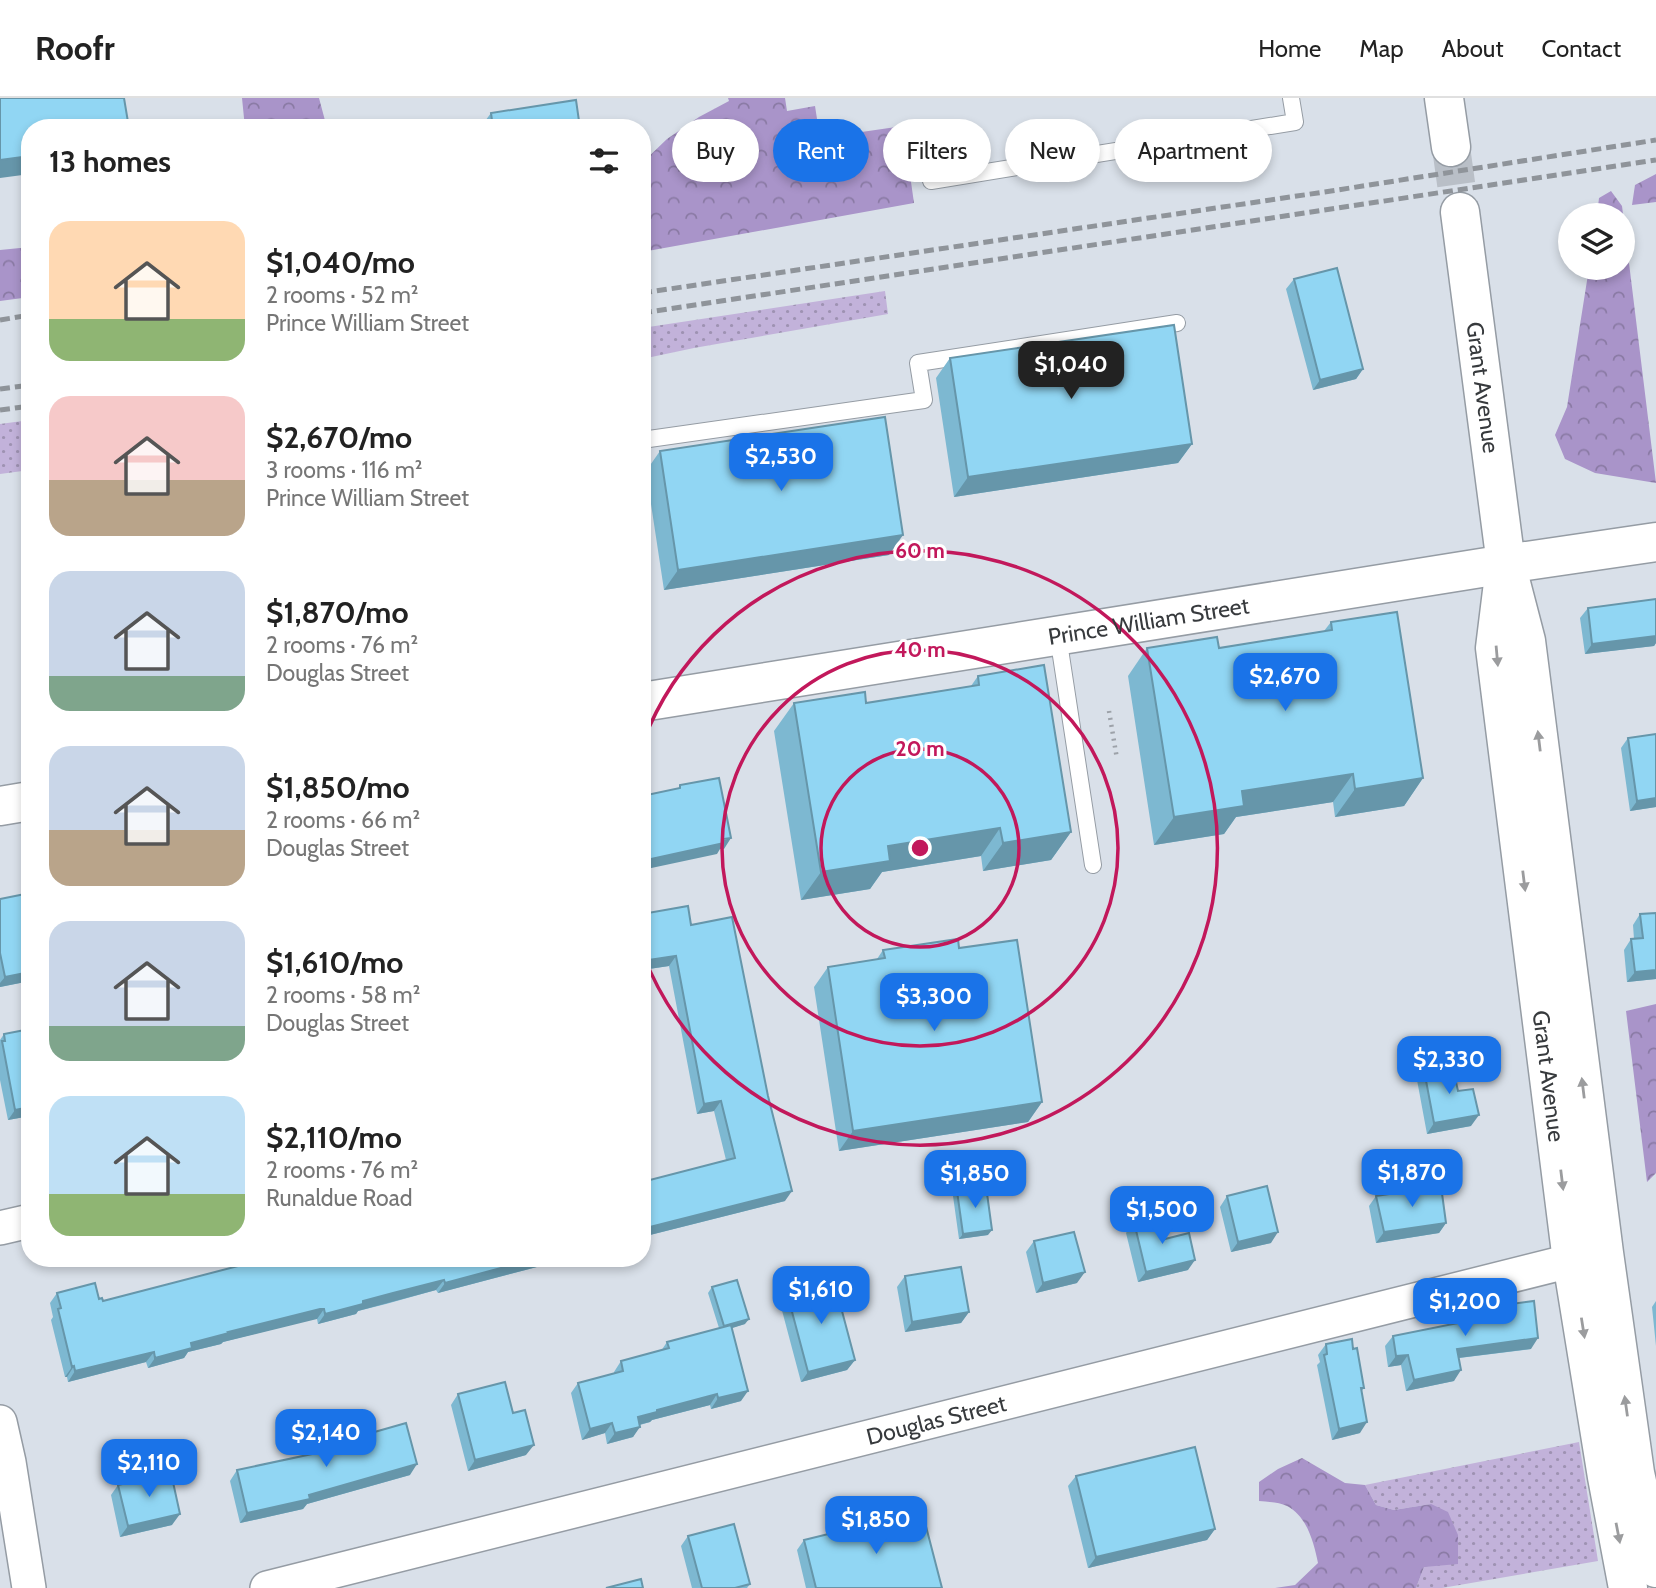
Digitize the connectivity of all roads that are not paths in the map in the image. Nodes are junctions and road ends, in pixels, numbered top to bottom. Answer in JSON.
{"nodes":[{"id":1,"x":1291,"y":98,"type":"edge"},
{"id":2,"x":1444,"y":98,"type":"edge"},
{"id":3,"x":1451,"y":147,"type":"tunnel mouth"},
{"id":4,"x":991,"y":171,"type":"edge"},
{"id":5,"x":1460,"y":212,"type":"tunnel mouth"},
{"id":6,"x":1177,"y":323,"type":"dead end"},
{"id":7,"x":651,"y":439,"type":"edge"},
{"id":8,"x":1656,"y":542,"type":"edge"},
{"id":9,"x":1506,"y":564,"type":"junction"},
{"id":10,"x":1058,"y":636,"type":"junction"},
{"id":11,"x":651,"y":701,"type":"edge"},
{"id":12,"x":21,"y":802,"type":"edge"},
{"id":13,"x":0,"y":806,"type":"edge"},
{"id":14,"x":1093,"y":864,"type":"dead end"},
{"id":15,"x":21,"y":1223,"type":"edge"},
{"id":16,"x":0,"y":1228,"type":"edge"},
{"id":17,"x":1588,"y":1257,"type":"junction"},
{"id":18,"x":0,"y":1422,"type":"edge"},
{"id":19,"x":1633,"y":1472,"type":"edge"},
{"id":20,"x":1656,"y":1568,"type":"edge"},
{"id":21,"x":18,"y":1577,"type":"edge"},
{"id":22,"x":267,"y":1588,"type":"edge"},
{"id":23,"x":1628,"y":1588,"type":"edge"}],
"edges":[{"from":1,"to":4,"type":"lane"},
{"from":2,"to":3,"type":"main road"},
{"from":5,"to":9,"type":"main road","name":"Grant Avenue"},
{"from":6,"to":7,"type":"lane"},
{"from":8,"to":9,"type":"main road","name":"Prince William Street"},
{"from":9,"to":10,"type":"main road","name":"Prince William Street"},
{"from":9,"to":17,"type":"main road","name":"Grant Avenue"},
{"from":10,"to":11,"type":"main road","name":"Prince William Street"},
{"from":10,"to":14,"type":"lane"},
{"from":12,"to":13,"type":"main road"},
{"from":15,"to":16,"type":"street"},
{"from":17,"to":19,"type":"main road","name":"Grant Avenue"},
{"from":17,"to":22,"type":"street","name":"Douglas Street"},
{"from":18,"to":21,"type":"street"},
{"from":19,"to":20,"type":"main road","name":"Grant Avenue"},
{"from":19,"to":23,"type":"main road","name":"Grant Avenue","one_way":true}]}
